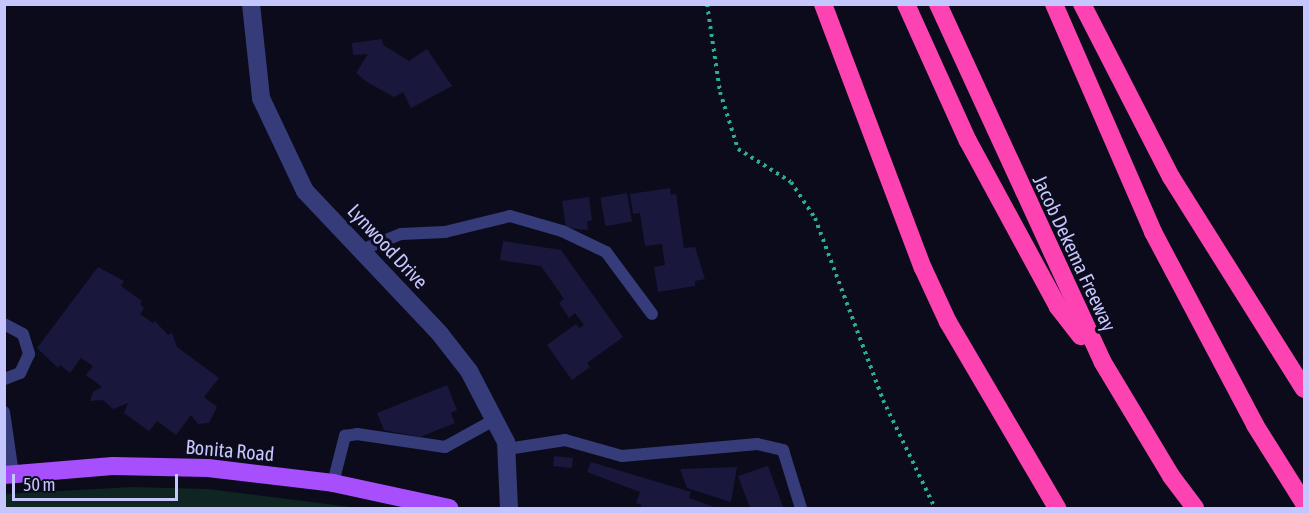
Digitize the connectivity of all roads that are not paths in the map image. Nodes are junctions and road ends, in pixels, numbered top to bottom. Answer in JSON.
{"nodes":[{"id":1,"x":251,"y":4,"type":"edge"},
{"id":2,"x":823,"y":4,"type":"edge"},
{"id":3,"x":906,"y":4,"type":"edge"},
{"id":4,"x":938,"y":4,"type":"edge"},
{"id":5,"x":1054,"y":4,"type":"edge"},
{"id":6,"x":1082,"y":4,"type":"edge"},
{"id":7,"x":361,"y":250,"type":"junction"},
{"id":8,"x":652,"y":314,"type":"dead end"},
{"id":9,"x":4,"y":324,"type":"edge"},
{"id":10,"x":1102,"y":362,"type":"junction"},
{"id":11,"x":4,"y":379,"type":"edge"},
{"id":12,"x":1305,"y":388,"type":"edge"},
{"id":13,"x":4,"y":412,"type":"edge"},
{"id":14,"x":496,"y":419,"type":"junction"},
{"id":15,"x":507,"y":449,"type":"junction"},
{"id":16,"x":9,"y":474,"type":"edge"},
{"id":17,"x":333,"y":483,"type":"junction"},
{"id":18,"x":1305,"y":503,"type":"edge"},
{"id":19,"x":449,"y":508,"type":"edge"},
{"id":20,"x":509,"y":508,"type":"edge"},
{"id":21,"x":801,"y":508,"type":"edge"},
{"id":22,"x":1058,"y":508,"type":"edge"},
{"id":23,"x":1195,"y":508,"type":"edge"}],
"edges":[{"from":1,"to":7,"type":"street","name":"Lynwood Drive"},
{"from":2,"to":22,"type":"highway"},
{"from":3,"to":10,"type":"highway"},
{"from":4,"to":10,"type":"highway","name":"Jacob Dekema Freeway"},
{"from":5,"to":18,"type":"highway"},
{"from":6,"to":12,"type":"highway"},
{"from":7,"to":8,"type":"lane"},
{"from":7,"to":14,"type":"street","name":"Lynwood Drive"},
{"from":9,"to":11,"type":"lane"},
{"from":10,"to":23,"type":"highway","name":"Jacob Dekema Freeway"},
{"from":13,"to":16,"type":"lane"},
{"from":14,"to":15,"type":"street","name":"Lynwood Drive"},
{"from":14,"to":17,"type":"lane"},
{"from":15,"to":20,"type":"street","name":"Lynwood Drive"},
{"from":15,"to":21,"type":"lane"},
{"from":16,"to":17,"type":"main road","name":"Bonita Road"},
{"from":17,"to":19,"type":"main road","name":"Bonita Road"}]}
